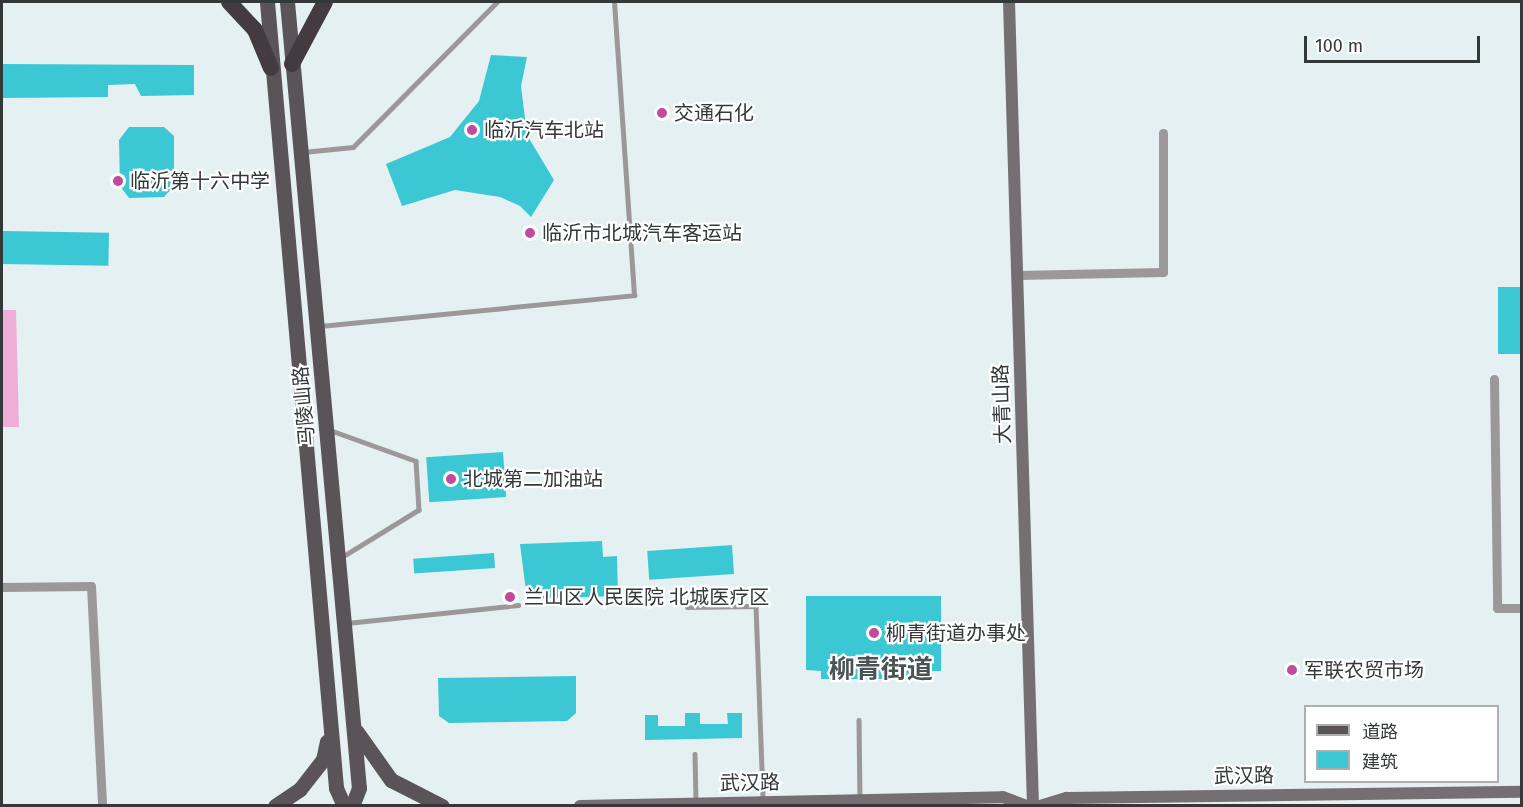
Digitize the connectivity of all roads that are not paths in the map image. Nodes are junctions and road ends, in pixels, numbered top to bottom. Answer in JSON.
{"nodes":[{"id":1,"x":229,"y":2,"type":"edge"},
{"id":2,"x":267,"y":2,"type":"edge"},
{"id":3,"x":287,"y":2,"type":"edge"},
{"id":4,"x":325,"y":2,"type":"edge"},
{"id":5,"x":497,"y":2,"type":"edge"},
{"id":6,"x":614,"y":2,"type":"edge"},
{"id":7,"x":1009,"y":2,"type":"edge"},
{"id":8,"x":292,"y":64,"type":"junction"},
{"id":9,"x":271,"y":68,"type":"junction"},
{"id":10,"x":1163,"y":133,"type":"dead end"},
{"id":11,"x":301,"y":152,"type":"junction"},
{"id":12,"x":1018,"y":275,"type":"junction"},
{"id":13,"x":318,"y":326,"type":"junction"},
{"id":14,"x":1494,"y":379,"type":"dead end"},
{"id":15,"x":327,"y":430,"type":"junction"},
{"id":16,"x":339,"y":559,"type":"junction"},
{"id":17,"x":2,"y":587,"type":"edge"},
{"id":18,"x":518,"y":605,"type":"dead end"},
{"id":19,"x":687,"y":607,"type":"dead end"},
{"id":20,"x":1521,"y":608,"type":"edge"},
{"id":21,"x":345,"y":624,"type":"junction"},
{"id":22,"x":859,"y":720,"type":"dead end"},
{"id":23,"x":331,"y":723,"type":"junction"},
{"id":24,"x":354,"y":726,"type":"junction"},
{"id":25,"x":695,"y":754,"type":"dead end"},
{"id":26,"x":1521,"y":792,"type":"edge"},
{"id":27,"x":861,"y":800,"type":"junction"},
{"id":28,"x":763,"y":802,"type":"junction"},
{"id":29,"x":696,"y":803,"type":"junction"},
{"id":30,"x":102,"y":806,"type":"edge"},
{"id":31,"x":275,"y":806,"type":"edge"},
{"id":32,"x":344,"y":806,"type":"edge"},
{"id":33,"x":352,"y":806,"type":"edge"},
{"id":34,"x":442,"y":806,"type":"edge"},
{"id":35,"x":580,"y":806,"type":"edge"},
{"id":36,"x":1027,"y":806,"type":"edge"},
{"id":37,"x":1033,"y":806,"type":"edge"},
{"id":38,"x":1040,"y":806,"type":"edge"}],
"edges":[{"from":1,"to":9,"type":"highway"},
{"from":2,"to":9,"type":"main road","name":"马陵山路"},
{"from":3,"to":8,"type":"main road","name":"马陵山路"},
{"from":4,"to":8,"type":"highway"},
{"from":5,"to":11,"type":"lane"},
{"from":6,"to":13,"type":"lane"},
{"from":7,"to":12,"type":"main road","name":"大青山路"},
{"from":8,"to":11,"type":"main road","name":"马陵山路"},
{"from":9,"to":23,"type":"main road","name":"马陵山路"},
{"from":10,"to":12,"type":"street"},
{"from":11,"to":13,"type":"main road","name":"马陵山路"},
{"from":12,"to":37,"type":"main road","name":"大青山路"},
{"from":13,"to":15,"type":"main road","name":"马陵山路"},
{"from":14,"to":20,"type":"street"},
{"from":15,"to":16,"type":"main road","name":"马陵山路"},
{"from":15,"to":16,"type":"lane"},
{"from":16,"to":21,"type":"main road","name":"马陵山路"},
{"from":17,"to":30,"type":"street"},
{"from":18,"to":21,"type":"lane"},
{"from":19,"to":28,"type":"lane"},
{"from":21,"to":24,"type":"main road","name":"马陵山路"},
{"from":22,"to":27,"type":"lane"},
{"from":23,"to":31,"type":"main road"},
{"from":23,"to":32,"type":"main road","name":"马陵山路"},
{"from":24,"to":33,"type":"main road","name":"马陵山路"},
{"from":24,"to":34,"type":"main road"},
{"from":25,"to":29,"type":"lane"},
{"from":26,"to":38,"type":"main road","name":"武汉路"},
{"from":27,"to":28,"type":"main road","name":"武汉路"},
{"from":27,"to":36,"type":"main road","name":"武汉路"},
{"from":28,"to":29,"type":"main road","name":"武汉路"},
{"from":29,"to":35,"type":"main road","name":"武汉路"}]}
